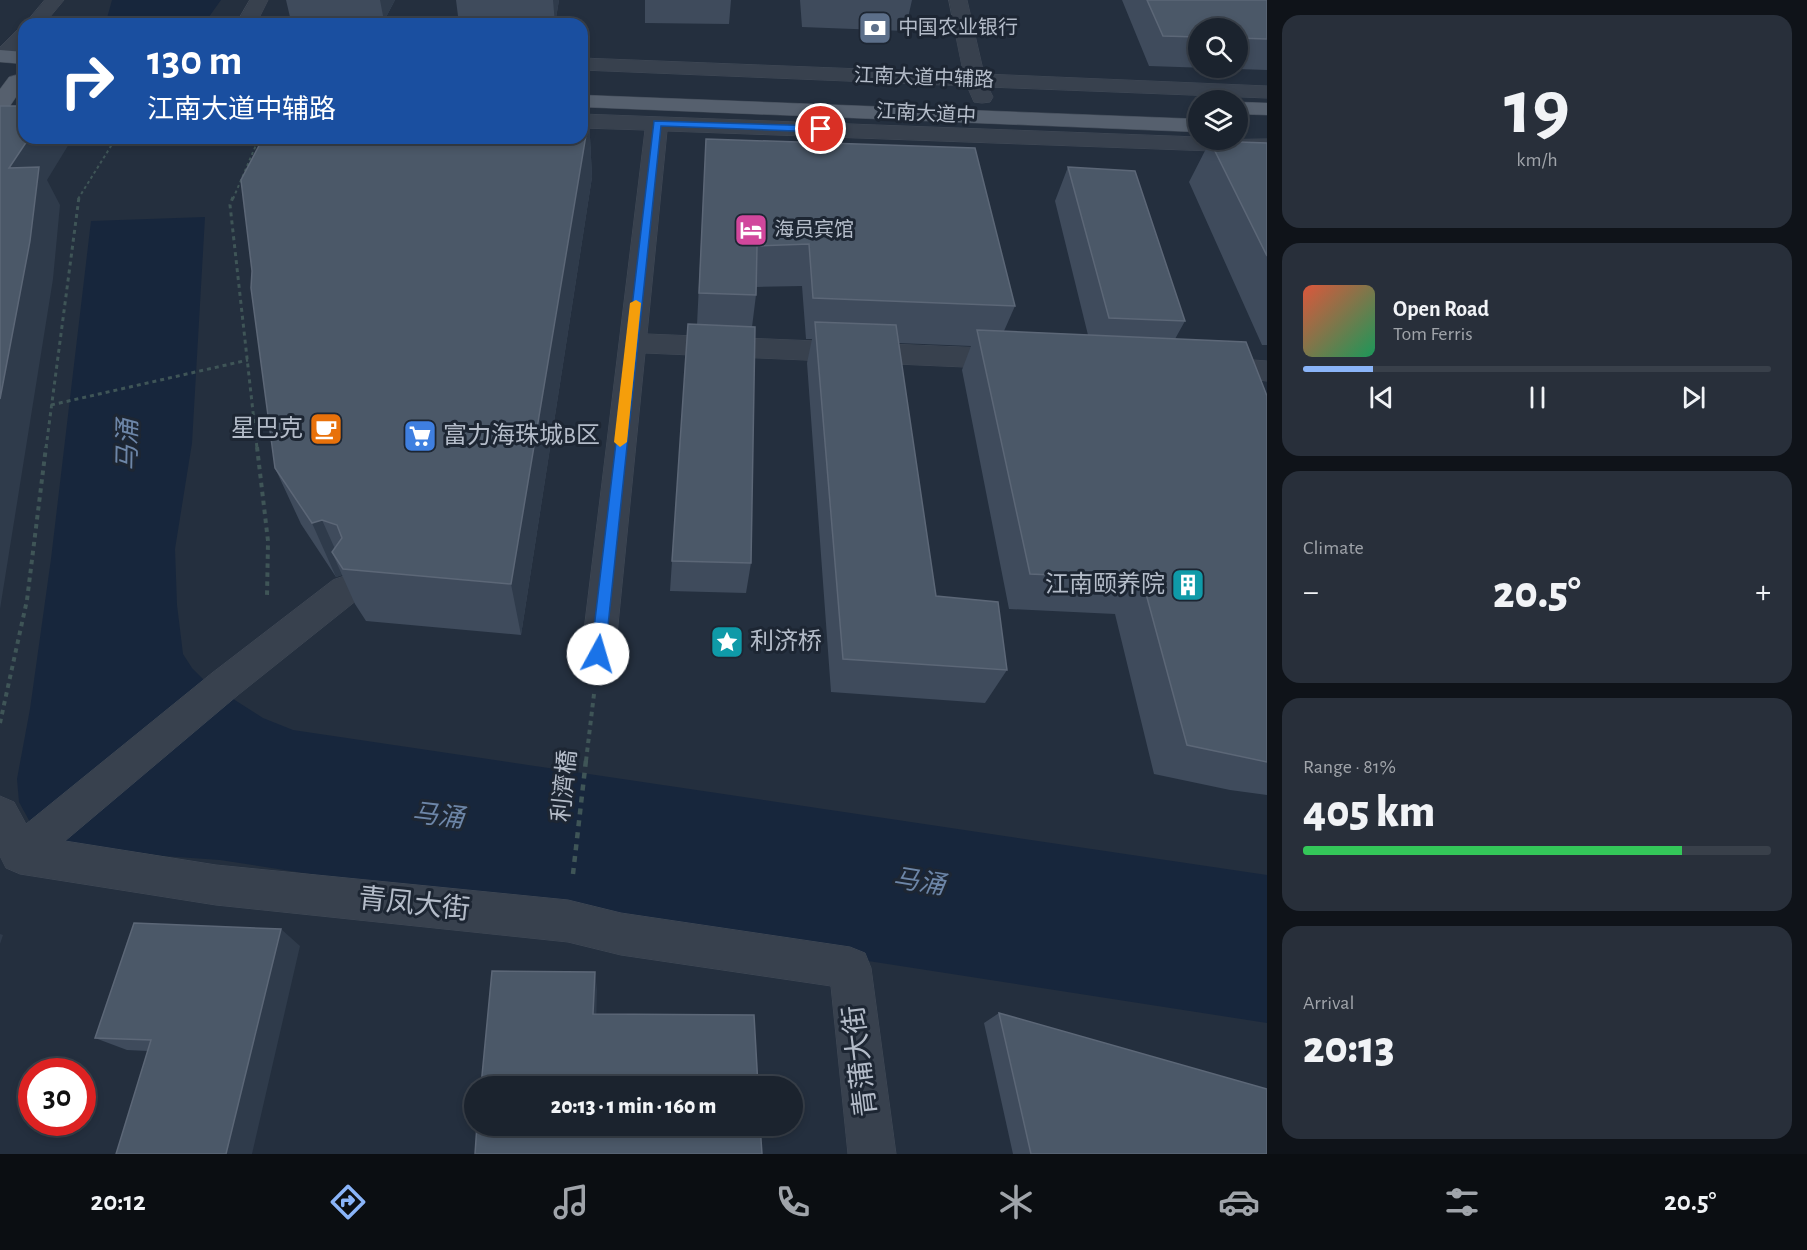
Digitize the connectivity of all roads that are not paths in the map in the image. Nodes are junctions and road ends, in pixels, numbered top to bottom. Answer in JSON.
{"nodes":[{"id":1,"x":55,"y":0,"type":"edge"},
{"id":2,"x":259,"y":0,"type":"edge"},
{"id":3,"x":958,"y":0,"type":"edge"},
{"id":4,"x":38,"y":18,"type":"edge"},
{"id":5,"x":249,"y":18,"type":"edge"},
{"id":6,"x":18,"y":44,"type":"edge"},
{"id":7,"x":10,"y":57,"type":"edge"},
{"id":8,"x":588,"y":64,"type":"edge"},
{"id":9,"x":588,"y":82,"type":"edge"},
{"id":10,"x":16,"y":83,"type":"edge"},
{"id":11,"x":979,"y":88,"type":"junction"},
{"id":12,"x":1267,"y":92,"type":"edge"},
{"id":13,"x":588,"y":101,"type":"edge"},
{"id":14,"x":0,"y":104,"type":"edge"},
{"id":15,"x":1188,"y":105,"type":"edge"},
{"id":16,"x":1248,"y":108,"type":"edge"},
{"id":17,"x":1267,"y":109,"type":"edge"},
{"id":18,"x":588,"y":121,"type":"edge"},
{"id":19,"x":657,"y":123,"type":"junction"},
{"id":20,"x":914,"y":123,"type":"junction"},
{"id":21,"x":1188,"y":126,"type":"edge"},
{"id":22,"x":1248,"y":128,"type":"edge"},
{"id":23,"x":1267,"y":129,"type":"edge"},
{"id":24,"x":1267,"y":146,"type":"edge"},
{"id":25,"x":631,"y":343,"type":"junction"},
{"id":26,"x":1031,"y":360,"type":"edge"},
{"id":27,"x":1184,"y":366,"type":"edge"},
{"id":28,"x":1267,"y":371,"type":"edge"},
{"id":29,"x":345,"y":590,"type":"edge"},
{"id":30,"x":598,"y":654,"type":"road end"},
{"id":31,"x":0,"y":815,"type":"edge"},
{"id":32,"x":28,"y":847,"type":"junction"},
{"id":33,"x":849,"y":968,"type":"joint"},
{"id":34,"x":872,"y":1154,"type":"edge"}],
"edges":[{"from":1,"to":4,"type":"street"},
{"from":2,"to":5,"type":"street"},
{"from":3,"to":11,"type":"street"},
{"from":6,"to":7,"type":"street"},
{"from":7,"to":10,"type":"main road"},
{"from":8,"to":11,"type":"street","name":"江南大道中辅路"},
{"from":9,"to":11,"type":"main road","name":"江南大道中"},
{"from":10,"to":14,"type":"main road"},
{"from":11,"to":12,"type":"street","name":"江南大道中辅路"},
{"from":11,"to":15,"type":"main road","name":"江南大道中"},
{"from":13,"to":20,"type":"main road","name":"江南大道中"},
{"from":16,"to":17,"type":"main road"},
{"from":18,"to":19,"type":"street"},
{"from":19,"to":20,"type":"street"},
{"from":19,"to":25,"type":"street"},
{"from":20,"to":21,"type":"main road","name":"江南大道中"},
{"from":20,"to":24,"type":"street"},
{"from":22,"to":23,"type":"main road"},
{"from":25,"to":26,"type":"street"},
{"from":25,"to":30,"type":"street"},
{"from":27,"to":28,"type":"street"},
{"from":29,"to":32,"type":"street"},
{"from":31,"to":32,"type":"street"},
{"from":32,"to":33,"type":"street","name":"青凤大街"},
{"from":33,"to":34,"type":"street","name":"青蒲大街"}]}
